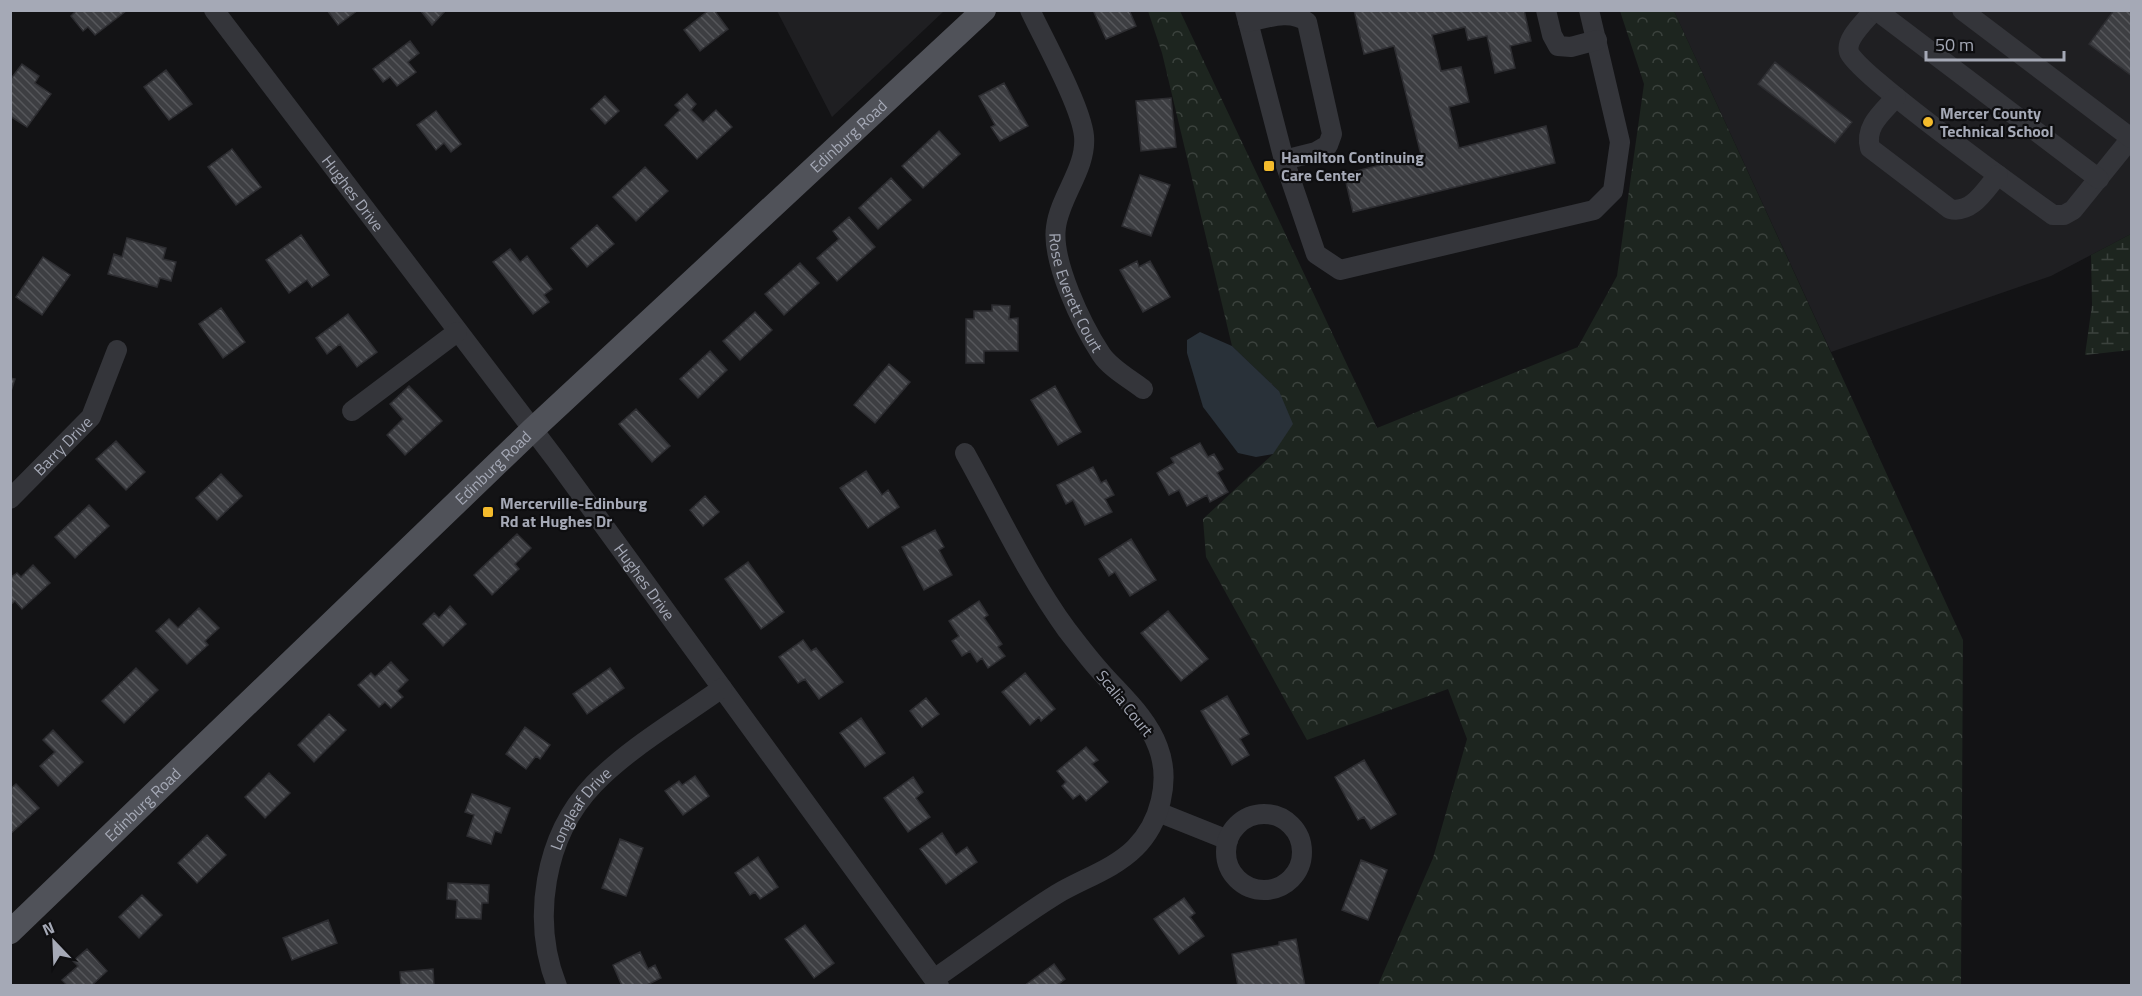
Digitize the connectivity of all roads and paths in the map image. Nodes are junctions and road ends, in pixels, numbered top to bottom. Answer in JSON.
{"nodes":[{"id":1,"x":214,"y":10,"type":"edge"},
{"id":2,"x":984,"y":10,"type":"edge"},
{"id":3,"x":1030,"y":10,"type":"edge"},
{"id":4,"x":1546,"y":10,"type":"edge"},
{"id":5,"x":1589,"y":10,"type":"edge"},
{"id":6,"x":1875,"y":10,"type":"edge"},
{"id":7,"x":1962,"y":10,"type":"edge"},
{"id":8,"x":1246,"y":16,"type":"edge"},
{"id":9,"x":1597,"y":40,"type":"junction"},
{"id":10,"x":1896,"y":97,"type":"junction"},
{"id":11,"x":2131,"y":138,"type":"edge"},
{"id":12,"x":1284,"y":160,"type":"junction"},
{"id":13,"x":1998,"y":175,"type":"junction"},
{"id":14,"x":2099,"y":179,"type":"junction"},
{"id":15,"x":457,"y":332,"type":"junction"},
{"id":16,"x":117,"y":351,"type":"dead end"},
{"id":17,"x":1143,"y":389,"type":"dead end"},
{"id":18,"x":352,"y":411,"type":"dead end"},
{"id":19,"x":532,"y":430,"type":"junction"},
{"id":20,"x":965,"y":453,"type":"dead end"},
{"id":21,"x":10,"y":499,"type":"edge"},
{"id":22,"x":722,"y":688,"type":"junction"},
{"id":23,"x":1158,"y":813,"type":"junction"},
{"id":24,"x":1228,"y":840,"type":"dead end"},
{"id":25,"x":10,"y":932,"type":"edge"},
{"id":26,"x":936,"y":982,"type":"edge"},
{"id":27,"x":557,"y":986,"type":"edge"}],
"edges":[{"from":1,"to":15,"type":"street","name":"Hughes Drive"},
{"from":2,"to":19,"type":"main road","name":"Edinburg Road"},
{"from":3,"to":17,"type":"street","name":"Rose Everett Court"},
{"from":4,"to":9,"type":"street"},
{"from":5,"to":9,"type":"street"},
{"from":6,"to":10,"type":"street"},
{"from":6,"to":14,"type":"street"},
{"from":7,"to":11,"type":"street"},
{"from":8,"to":12,"type":"street"},
{"from":8,"to":12,"type":"street"},
{"from":9,"to":12,"type":"street"},
{"from":10,"to":13,"type":"street"},
{"from":10,"to":13,"type":"street"},
{"from":11,"to":14,"type":"street"},
{"from":13,"to":14,"type":"street"},
{"from":15,"to":18,"type":"street"},
{"from":15,"to":19,"type":"street","name":"Hughes Drive"},
{"from":16,"to":21,"type":"street","name":"Barry Drive"},
{"from":19,"to":22,"type":"street","name":"Hughes Drive"},
{"from":19,"to":25,"type":"main road","name":"Edinburg Road"},
{"from":20,"to":23,"type":"street","name":"Scalia Court"},
{"from":22,"to":26,"type":"street","name":"Hughes Drive"},
{"from":22,"to":27,"type":"street","name":"Longleaf Drive"},
{"from":23,"to":24,"type":"street"},
{"from":23,"to":26,"type":"street","name":"Scalia Court"}]}
